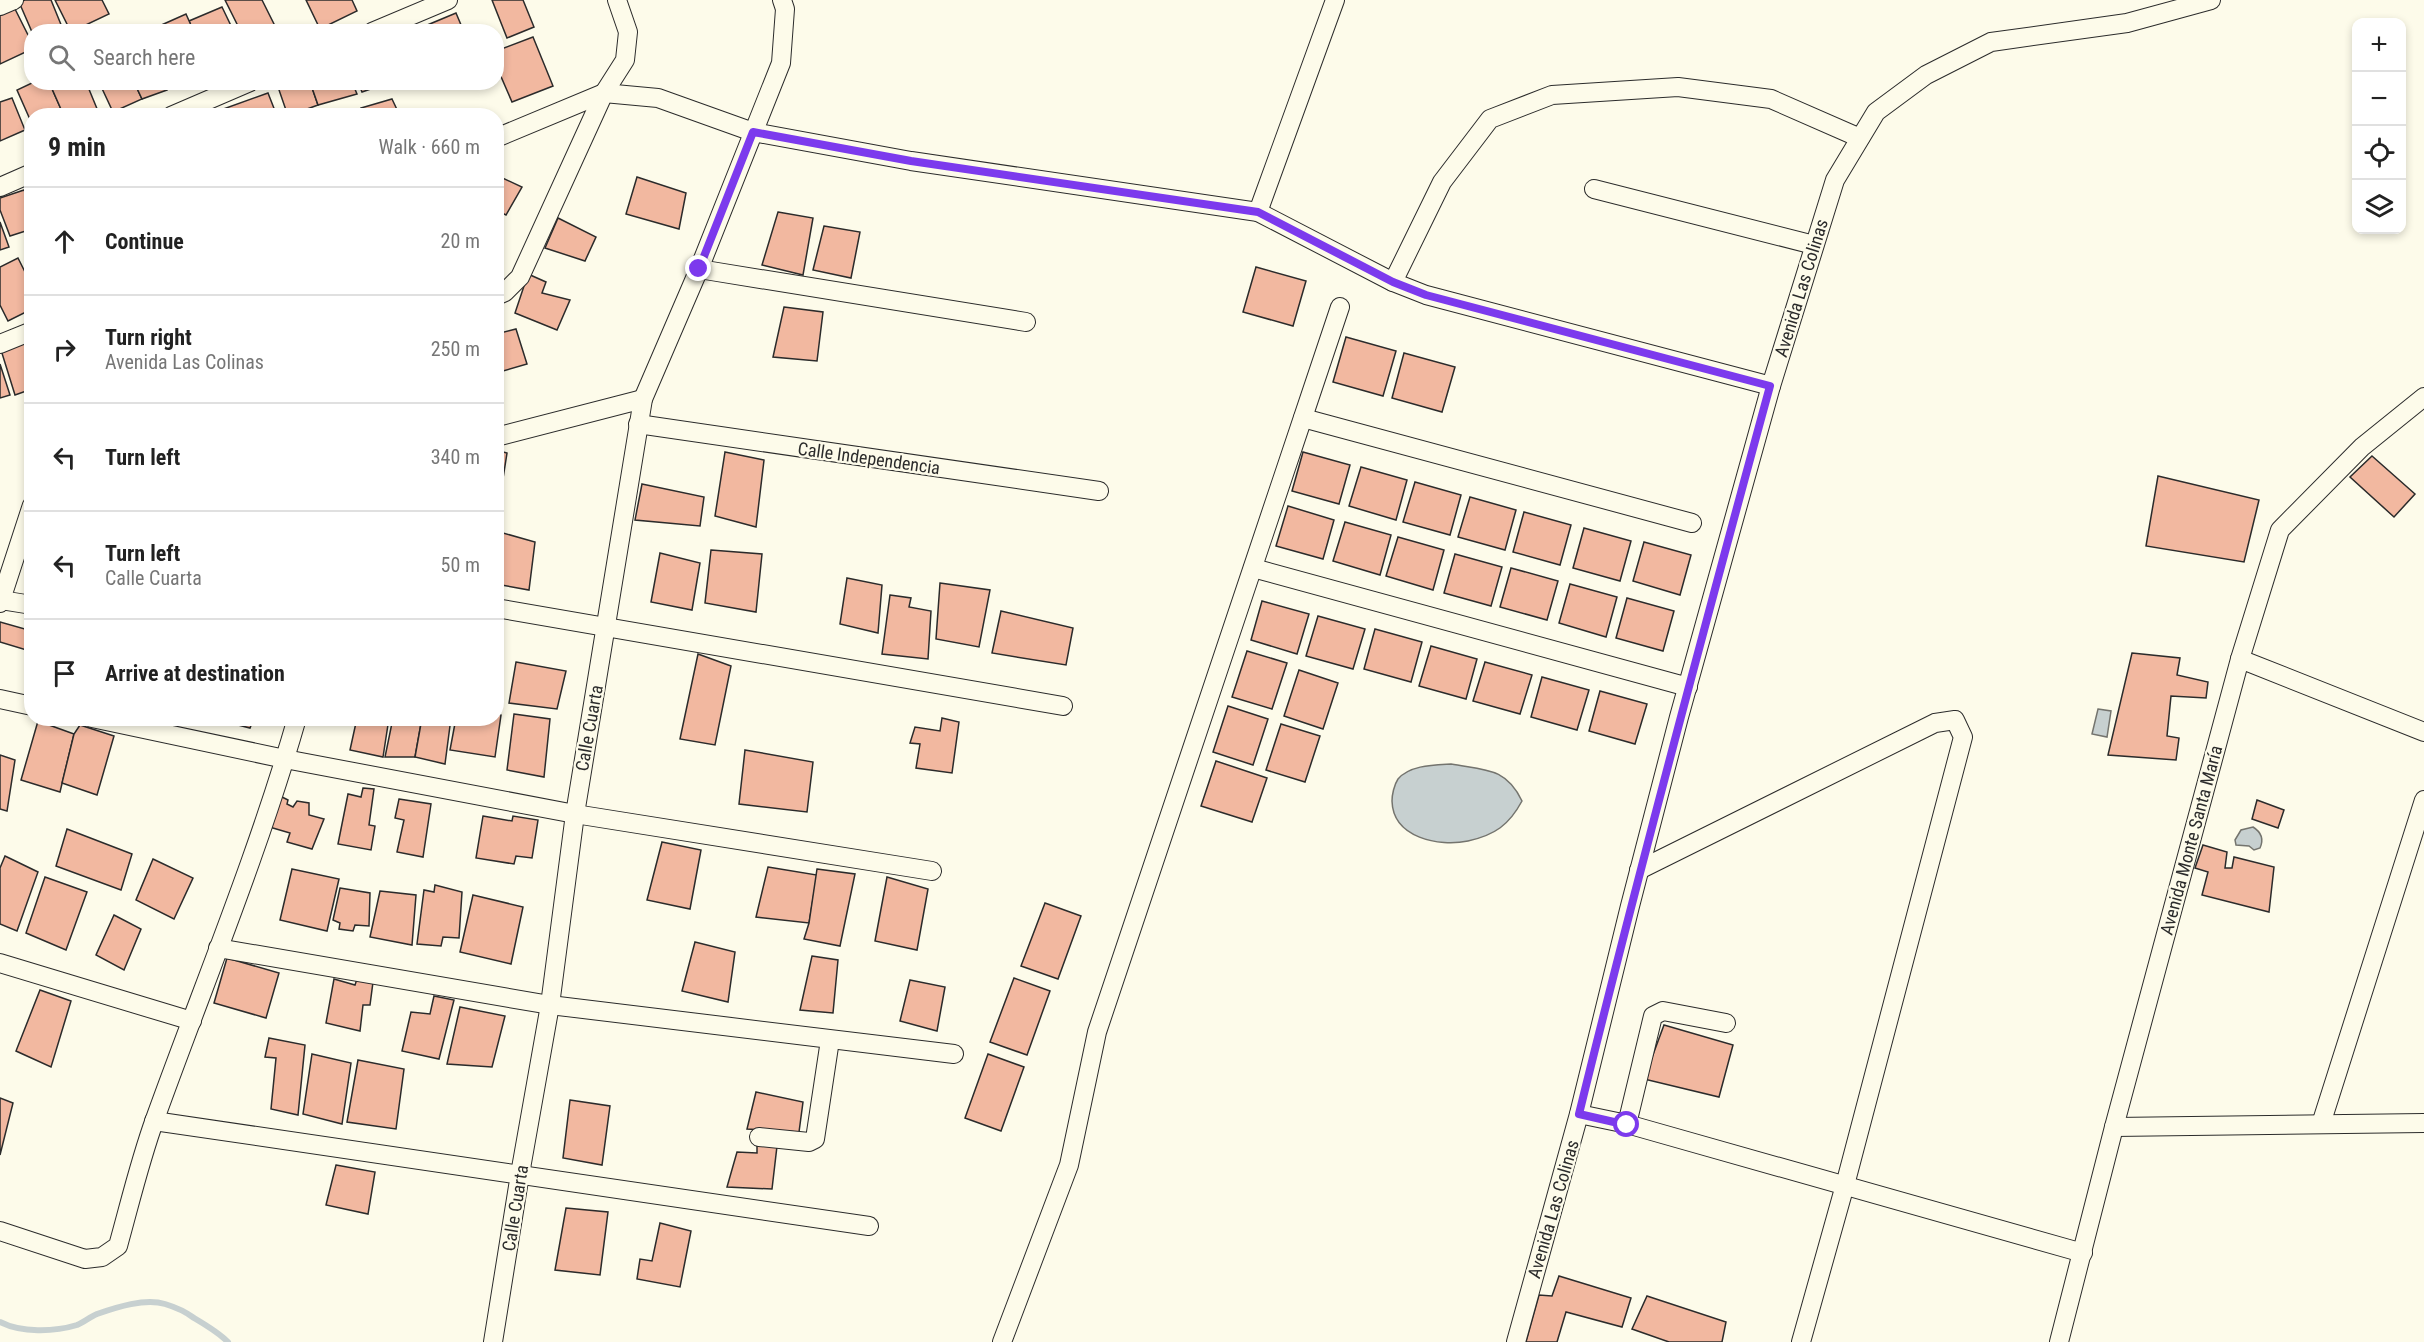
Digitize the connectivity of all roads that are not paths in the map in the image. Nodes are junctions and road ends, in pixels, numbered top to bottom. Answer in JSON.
{"nodes":[{"id":1,"x":14,"y":0,"type":"edge"},
{"id":2,"x":448,"y":0,"type":"edge"},
{"id":3,"x":617,"y":0,"type":"edge"},
{"id":4,"x":782,"y":0,"type":"edge"},
{"id":5,"x":1335,"y":0,"type":"edge"},
{"id":6,"x":2211,"y":0,"type":"edge"},
{"id":7,"x":0,"y":6,"type":"edge"},
{"id":8,"x":391,"y":24,"type":"edge"},
{"id":9,"x":231,"y":90,"type":"edge"},
{"id":10,"x":604,"y":93,"type":"junction"},
{"id":11,"x":190,"y":108,"type":"edge"},
{"id":12,"x":753,"y":132,"type":"junction"},
{"id":13,"x":504,"y":135,"type":"edge"},
{"id":14,"x":1860,"y":138,"type":"junction"},
{"id":15,"x":24,"y":176,"type":"edge"},
{"id":16,"x":0,"y":187,"type":"edge"},
{"id":17,"x":1594,"y":189,"type":"dead end"},
{"id":18,"x":1258,"y":212,"type":"junction"},
{"id":19,"x":1814,"y":245,"type":"junction"},
{"id":20,"x":699,"y":269,"type":"junction"},
{"id":21,"x":1393,"y":282,"type":"junction"},
{"id":22,"x":504,"y":292,"type":"edge"},
{"id":23,"x":1340,"y":307,"type":"dead end"},
{"id":24,"x":1026,"y":322,"type":"dead end"},
{"id":25,"x":24,"y":334,"type":"edge"},
{"id":26,"x":0,"y":344,"type":"edge"},
{"id":27,"x":1770,"y":386,"type":"junction"},
{"id":28,"x":2424,"y":397,"type":"edge"},
{"id":29,"x":643,"y":399,"type":"junction"},
{"id":30,"x":1303,"y":418,"type":"junction"},
{"id":31,"x":638,"y":424,"type":"junction"},
{"id":32,"x":504,"y":435,"type":"edge"},
{"id":33,"x":1099,"y":491,"type":"dead end"},
{"id":34,"x":1692,"y":523,"type":"dead end"},
{"id":35,"x":24,"y":531,"type":"edge"},
{"id":36,"x":1253,"y":568,"type":"junction"},
{"id":37,"x":1,"y":601,"type":"edge"},
{"id":38,"x":24,"y":604,"type":"edge"},
{"id":39,"x":504,"y":609,"type":"edge"},
{"id":40,"x":607,"y":626,"type":"junction"},
{"id":41,"x":2240,"y":658,"type":"junction"},
{"id":42,"x":1688,"y":687,"type":"junction"},
{"id":43,"x":0,"y":699,"type":"edge"},
{"id":44,"x":24,"y":704,"type":"edge"},
{"id":45,"x":1063,"y":706,"type":"dead end"},
{"id":46,"x":130,"y":726,"type":"edge"},
{"id":47,"x":295,"y":726,"type":"edge"},
{"id":48,"x":2424,"y":732,"type":"edge"},
{"id":49,"x":285,"y":759,"type":"junction"},
{"id":50,"x":2424,"y":801,"type":"edge"},
{"id":51,"x":575,"y":814,"type":"junction"},
{"id":52,"x":1639,"y":870,"type":"junction"},
{"id":53,"x":932,"y":871,"type":"dead end"},
{"id":54,"x":218,"y":948,"type":"junction"},
{"id":55,"x":0,"y":963,"type":"edge"},
{"id":56,"x":550,"y":1005,"type":"junction"},
{"id":57,"x":192,"y":1022,"type":"junction"},
{"id":58,"x":1726,"y":1023,"type":"dead end"},
{"id":59,"x":830,"y":1040,"type":"junction"},
{"id":60,"x":954,"y":1054,"type":"dead end"},
{"id":61,"x":1579,"y":1114,"type":"junction"},
{"id":62,"x":154,"y":1121,"type":"junction"},
{"id":63,"x":2424,"y":1123,"type":"edge"},
{"id":64,"x":2321,"y":1124,"type":"junction"},
{"id":65,"x":1627,"y":1125,"type":"junction"},
{"id":66,"x":2114,"y":1127,"type":"junction"},
{"id":67,"x":759,"y":1137,"type":"dead end"},
{"id":68,"x":520,"y":1174,"type":"junction"},
{"id":69,"x":1845,"y":1185,"type":"junction"},
{"id":70,"x":869,"y":1226,"type":"dead end"},
{"id":71,"x":0,"y":1231,"type":"edge"},
{"id":72,"x":2083,"y":1253,"type":"junction"},
{"id":73,"x":494,"y":1342,"type":"edge"},
{"id":74,"x":1002,"y":1342,"type":"edge"},
{"id":75,"x":1516,"y":1342,"type":"edge"},
{"id":76,"x":1801,"y":1342,"type":"edge"},
{"id":77,"x":2059,"y":1342,"type":"edge"}],
"edges":[{"from":1,"to":7,"type":"street"},
{"from":2,"to":8,"type":"street"},
{"from":3,"to":10,"type":"street"},
{"from":4,"to":12,"type":"street","name":"Calle Cuarta"},
{"from":5,"to":18,"type":"street"},
{"from":6,"to":14,"type":"street","name":"Avenida Las Colinas"},
{"from":9,"to":11,"type":"street"},
{"from":10,"to":12,"type":"street"},
{"from":10,"to":13,"type":"street"},
{"from":10,"to":22,"type":"street"},
{"from":12,"to":18,"type":"street"},
{"from":12,"to":20,"type":"street","name":"Calle Cuarta"},
{"from":14,"to":19,"type":"street","name":"Avenida Las Colinas"},
{"from":14,"to":21,"type":"street"},
{"from":15,"to":16,"type":"street"},
{"from":17,"to":19,"type":"street"},
{"from":18,"to":21,"type":"street"},
{"from":19,"to":27,"type":"street","name":"Avenida Las Colinas"},
{"from":20,"to":24,"type":"street"},
{"from":20,"to":29,"type":"street","name":"Calle Cuarta"},
{"from":21,"to":27,"type":"street"},
{"from":23,"to":30,"type":"street"},
{"from":25,"to":26,"type":"street"},
{"from":27,"to":42,"type":"street","name":"Avenida Las Colinas"},
{"from":28,"to":41,"type":"street","name":"Avenida Monte Santa María"},
{"from":29,"to":31,"type":"street","name":"Calle Cuarta"},
{"from":29,"to":32,"type":"street"},
{"from":30,"to":34,"type":"street"},
{"from":30,"to":36,"type":"street"},
{"from":31,"to":33,"type":"street","name":"Calle Independencia"},
{"from":31,"to":40,"type":"street","name":"Calle Cuarta"},
{"from":35,"to":37,"type":"street"},
{"from":36,"to":42,"type":"street"},
{"from":36,"to":74,"type":"street"},
{"from":37,"to":38,"type":"street"},
{"from":39,"to":40,"type":"street"},
{"from":40,"to":45,"type":"street"},
{"from":40,"to":51,"type":"street","name":"Calle Cuarta"},
{"from":41,"to":48,"type":"street"},
{"from":41,"to":66,"type":"street","name":"Avenida Monte Santa María"},
{"from":42,"to":52,"type":"street","name":"Avenida Las Colinas"},
{"from":43,"to":44,"type":"street"},
{"from":46,"to":49,"type":"street"},
{"from":47,"to":49,"type":"street"},
{"from":49,"to":51,"type":"street"},
{"from":49,"to":54,"type":"street"},
{"from":50,"to":64,"type":"street"},
{"from":51,"to":53,"type":"street"},
{"from":51,"to":56,"type":"street","name":"Calle Cuarta"},
{"from":52,"to":61,"type":"street","name":"Avenida Las Colinas"},
{"from":52,"to":69,"type":"street"},
{"from":54,"to":56,"type":"street"},
{"from":54,"to":57,"type":"street"},
{"from":55,"to":57,"type":"street"},
{"from":56,"to":59,"type":"street"},
{"from":56,"to":68,"type":"street","name":"Calle Cuarta"},
{"from":57,"to":62,"type":"street"},
{"from":58,"to":65,"type":"street"},
{"from":59,"to":60,"type":"street"},
{"from":59,"to":67,"type":"street"},
{"from":61,"to":65,"type":"street"},
{"from":61,"to":75,"type":"street","name":"Avenida Las Colinas"},
{"from":62,"to":68,"type":"street"},
{"from":62,"to":71,"type":"street"},
{"from":63,"to":64,"type":"street"},
{"from":64,"to":66,"type":"street"},
{"from":65,"to":69,"type":"street"},
{"from":66,"to":72,"type":"street","name":"Avenida Monte Santa María"},
{"from":68,"to":70,"type":"street"},
{"from":68,"to":73,"type":"street","name":"Calle Cuarta"},
{"from":69,"to":72,"type":"street"},
{"from":69,"to":76,"type":"street"},
{"from":72,"to":77,"type":"street","name":"Avenida Monte Santa María"}]}
